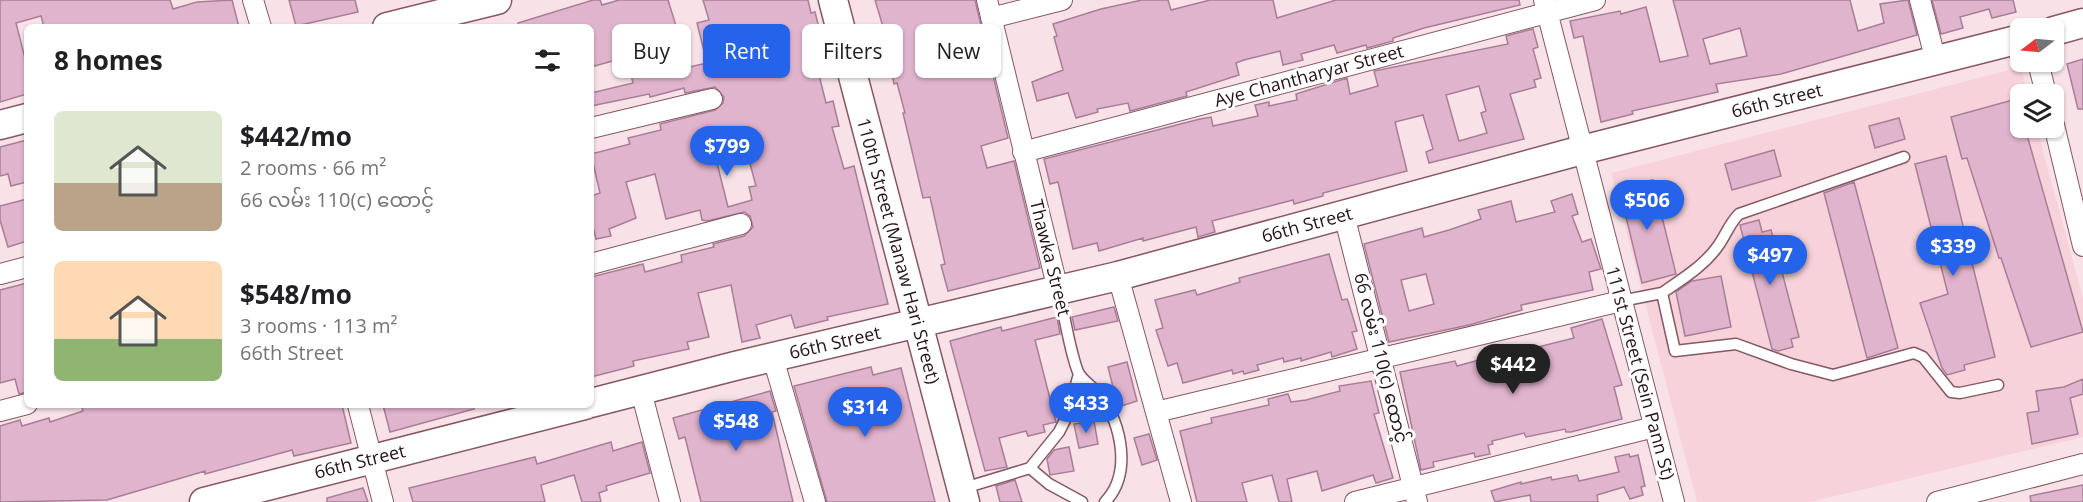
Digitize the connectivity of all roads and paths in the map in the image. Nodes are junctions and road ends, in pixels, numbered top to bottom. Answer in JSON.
{"nodes":[{"id":1,"x":253,"y":0,"type":"edge"},
{"id":2,"x":497,"y":0,"type":"edge"},
{"id":3,"x":833,"y":0,"type":"edge"},
{"id":4,"x":1062,"y":0,"type":"edge"},
{"id":5,"x":1595,"y":0,"type":"edge"},
{"id":6,"x":1920,"y":0,"type":"edge"},
{"id":7,"x":1545,"y":6,"type":"edge"},
{"id":8,"x":989,"y":9,"type":"edge"},
{"id":9,"x":2083,"y":23,"type":"edge"},
{"id":10,"x":260,"y":24,"type":"edge"},
{"id":11,"x":399,"y":24,"type":"edge"},
{"id":12,"x":2064,"y":28,"type":"edge"},
{"id":13,"x":2010,"y":42,"type":"edge"},
{"id":14,"x":1936,"y":61,"type":"junction"},
{"id":15,"x":711,"y":99,"type":"dead end"},
{"id":16,"x":24,"y":119,"type":"edge"},
{"id":17,"x":0,"y":125,"type":"edge"},
{"id":18,"x":594,"y":127,"type":"edge"},
{"id":19,"x":2057,"y":138,"type":"edge"},
{"id":20,"x":1582,"y":150,"type":"junction"},
{"id":21,"x":1023,"y":152,"type":"junction"},
{"id":22,"x":1904,"y":157,"type":"dead end"},
{"id":23,"x":1344,"y":215,"type":"junction"},
{"id":24,"x":741,"y":224,"type":"dead end"},
{"id":25,"x":2083,"y":246,"type":"edge"},
{"id":26,"x":594,"y":263,"type":"edge"},
{"id":27,"x":24,"y":268,"type":"edge"},
{"id":28,"x":0,"y":274,"type":"edge"},
{"id":29,"x":1118,"y":276,"type":"junction"},
{"id":30,"x":1058,"y":290,"type":"junction"},
{"id":31,"x":1662,"y":293,"type":"junction"},
{"id":32,"x":1621,"y":301,"type":"junction"},
{"id":33,"x":917,"y":324,"type":"junction"},
{"id":34,"x":1381,"y":357,"type":"junction"},
{"id":35,"x":772,"y":358,"type":"junction"},
{"id":36,"x":1078,"y":374,"type":"junction"},
{"id":37,"x":1998,"y":385,"type":"dead end"},
{"id":38,"x":641,"y":391,"type":"junction"},
{"id":39,"x":594,"y":403,"type":"edge"},
{"id":40,"x":24,"y":405,"type":"edge"},
{"id":41,"x":359,"y":408,"type":"edge"},
{"id":42,"x":573,"y":408,"type":"edge"},
{"id":43,"x":0,"y":411,"type":"edge"},
{"id":44,"x":1156,"y":412,"type":"junction"},
{"id":45,"x":1654,"y":427,"type":"junction"},
{"id":46,"x":372,"y":459,"type":"junction"},
{"id":47,"x":2083,"y":464,"type":"edge"},
{"id":48,"x":1030,"y":468,"type":"junction"},
{"id":49,"x":2011,"y":493,"type":"edge"},
{"id":50,"x":963,"y":495,"type":"edge"},
{"id":51,"x":1415,"y":495,"type":"edge"},
{"id":52,"x":204,"y":502,"type":"edge"},
{"id":53,"x":383,"y":502,"type":"edge"},
{"id":54,"x":670,"y":502,"type":"edge"},
{"id":55,"x":815,"y":502,"type":"edge"},
{"id":56,"x":1082,"y":502,"type":"edge"},
{"id":57,"x":1105,"y":502,"type":"edge"},
{"id":58,"x":1181,"y":502,"type":"edge"},
{"id":59,"x":1355,"y":502,"type":"edge"},
{"id":60,"x":1674,"y":502,"type":"edge"},
{"id":61,"x":1937,"y":502,"type":"edge"}],
"edges":[{"from":1,"to":10,"type":"street"},
{"from":2,"to":11,"type":"street"},
{"from":3,"to":33,"type":"street","name":"110th Street (Manaw Hari Street)"},
{"from":4,"to":8,"type":"street"},
{"from":5,"to":7,"type":"street","name":"Aye Chantharyar Street"},
{"from":6,"to":14,"type":"street"},
{"from":7,"to":20,"type":"street","name":"111st Street (Sein Pann St)"},
{"from":7,"to":21,"type":"street","name":"Aye Chantharyar Street"},
{"from":8,"to":21,"type":"street","name":"Thawka Street"},
{"from":9,"to":12,"type":"street"},
{"from":13,"to":14,"type":"street","name":"66th Street"},
{"from":14,"to":20,"type":"street","name":"66th Street"},
{"from":15,"to":18,"type":"street"},
{"from":16,"to":17,"type":"street"},
{"from":19,"to":25,"type":"street"},
{"from":20,"to":23,"type":"street","name":"66th Street"},
{"from":20,"to":32,"type":"street","name":"111st Street (Sein Pann St)"},
{"from":21,"to":30,"type":"street","name":"Thawka Street"},
{"from":22,"to":31,"type":"lane"},
{"from":23,"to":29,"type":"street","name":"66th Street"},
{"from":23,"to":34,"type":"street","name":"66 လမ်း 110(c) ထောင့်"},
{"from":24,"to":26,"type":"street"},
{"from":27,"to":28,"type":"street"},
{"from":29,"to":30,"type":"street","name":"66th Street"},
{"from":29,"to":44,"type":"street"},
{"from":30,"to":33,"type":"street","name":"66th Street"},
{"from":30,"to":36,"type":"lane","name":"Thawka Street"},
{"from":31,"to":32,"type":"lane"},
{"from":31,"to":37,"type":"lane"},
{"from":32,"to":34,"type":"street"},
{"from":32,"to":45,"type":"street","name":"111st Street (Sein Pann St)"},
{"from":33,"to":35,"type":"street","name":"66th Street"},
{"from":33,"to":50,"type":"street","name":"110th Street (Manaw Hari Street)"},
{"from":34,"to":44,"type":"street"},
{"from":34,"to":51,"type":"street","name":"66 လမ်း 110(c) ထောင့်"},
{"from":35,"to":38,"type":"street","name":"66th Street"},
{"from":35,"to":55,"type":"street"},
{"from":36,"to":48,"type":"lane"},
{"from":36,"to":57,"type":"lane"},
{"from":38,"to":39,"type":"street","name":"66th Street"},
{"from":38,"to":54,"type":"street"},
{"from":40,"to":43,"type":"street"},
{"from":41,"to":46,"type":"street"},
{"from":42,"to":46,"type":"street","name":"66th Street"},
{"from":44,"to":58,"type":"street"},
{"from":45,"to":51,"type":"street"},
{"from":45,"to":60,"type":"street","name":"111st Street (Sein Pann St)"},
{"from":46,"to":52,"type":"street","name":"66th Street"},
{"from":46,"to":53,"type":"street"},
{"from":47,"to":49,"type":"street"},
{"from":48,"to":50,"type":"lane"},
{"from":48,"to":56,"type":"lane"},
{"from":49,"to":61,"type":"street"},
{"from":51,"to":59,"type":"street"}]}
